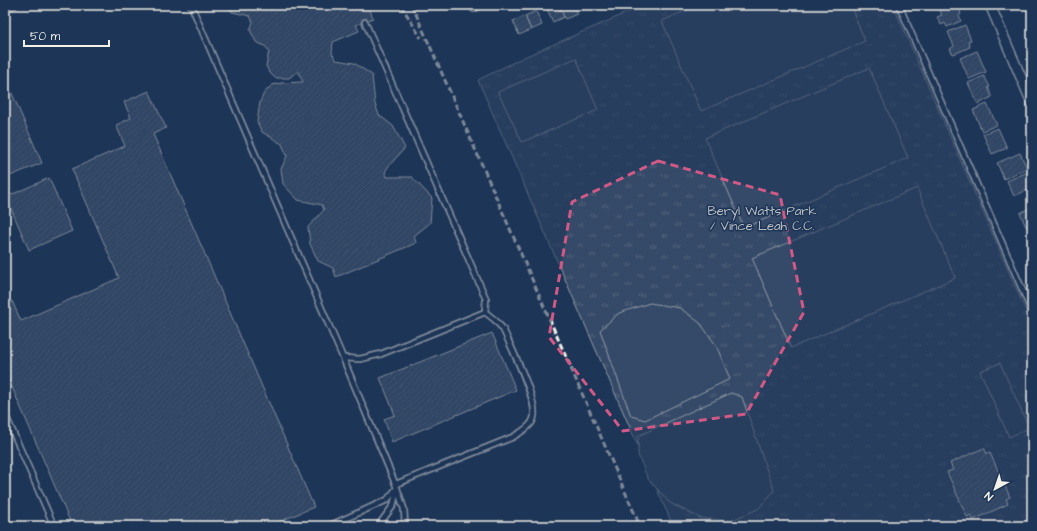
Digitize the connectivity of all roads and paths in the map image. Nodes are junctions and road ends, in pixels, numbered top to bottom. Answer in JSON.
{"nodes":[{"id":1,"x":15,"y":5,"type":"edge"},
{"id":2,"x":190,"y":5,"type":"edge"},
{"id":3,"x":899,"y":5,"type":"edge"},
{"id":4,"x":990,"y":5,"type":"edge"},
{"id":5,"x":5,"y":8,"type":"edge"},
{"id":6,"x":365,"y":22,"type":"dead end"},
{"id":7,"x":1032,"y":103,"type":"edge"},
{"id":8,"x":485,"y":312,"type":"junction"},
{"id":9,"x":1032,"y":312,"type":"edge"},
{"id":10,"x":343,"y":358,"type":"junction"},
{"id":11,"x":5,"y":414,"type":"edge"},
{"id":12,"x":397,"y":486,"type":"junction"},
{"id":13,"x":54,"y":526,"type":"edge"},
{"id":14,"x":329,"y":526,"type":"edge"},
{"id":15,"x":378,"y":526,"type":"edge"},
{"id":16,"x":405,"y":526,"type":"edge"}],
"edges":[{"from":1,"to":5,"type":"lane"},
{"from":2,"to":10,"type":"lane"},
{"from":3,"to":9,"type":"lane"},
{"from":4,"to":7,"type":"street"},
{"from":6,"to":8,"type":"lane"},
{"from":8,"to":10,"type":"lane"},
{"from":8,"to":12,"type":"lane"},
{"from":10,"to":12,"type":"lane"},
{"from":11,"to":13,"type":"lane"},
{"from":12,"to":14,"type":"lane"},
{"from":12,"to":15,"type":"lane"},
{"from":12,"to":16,"type":"lane"}]}
